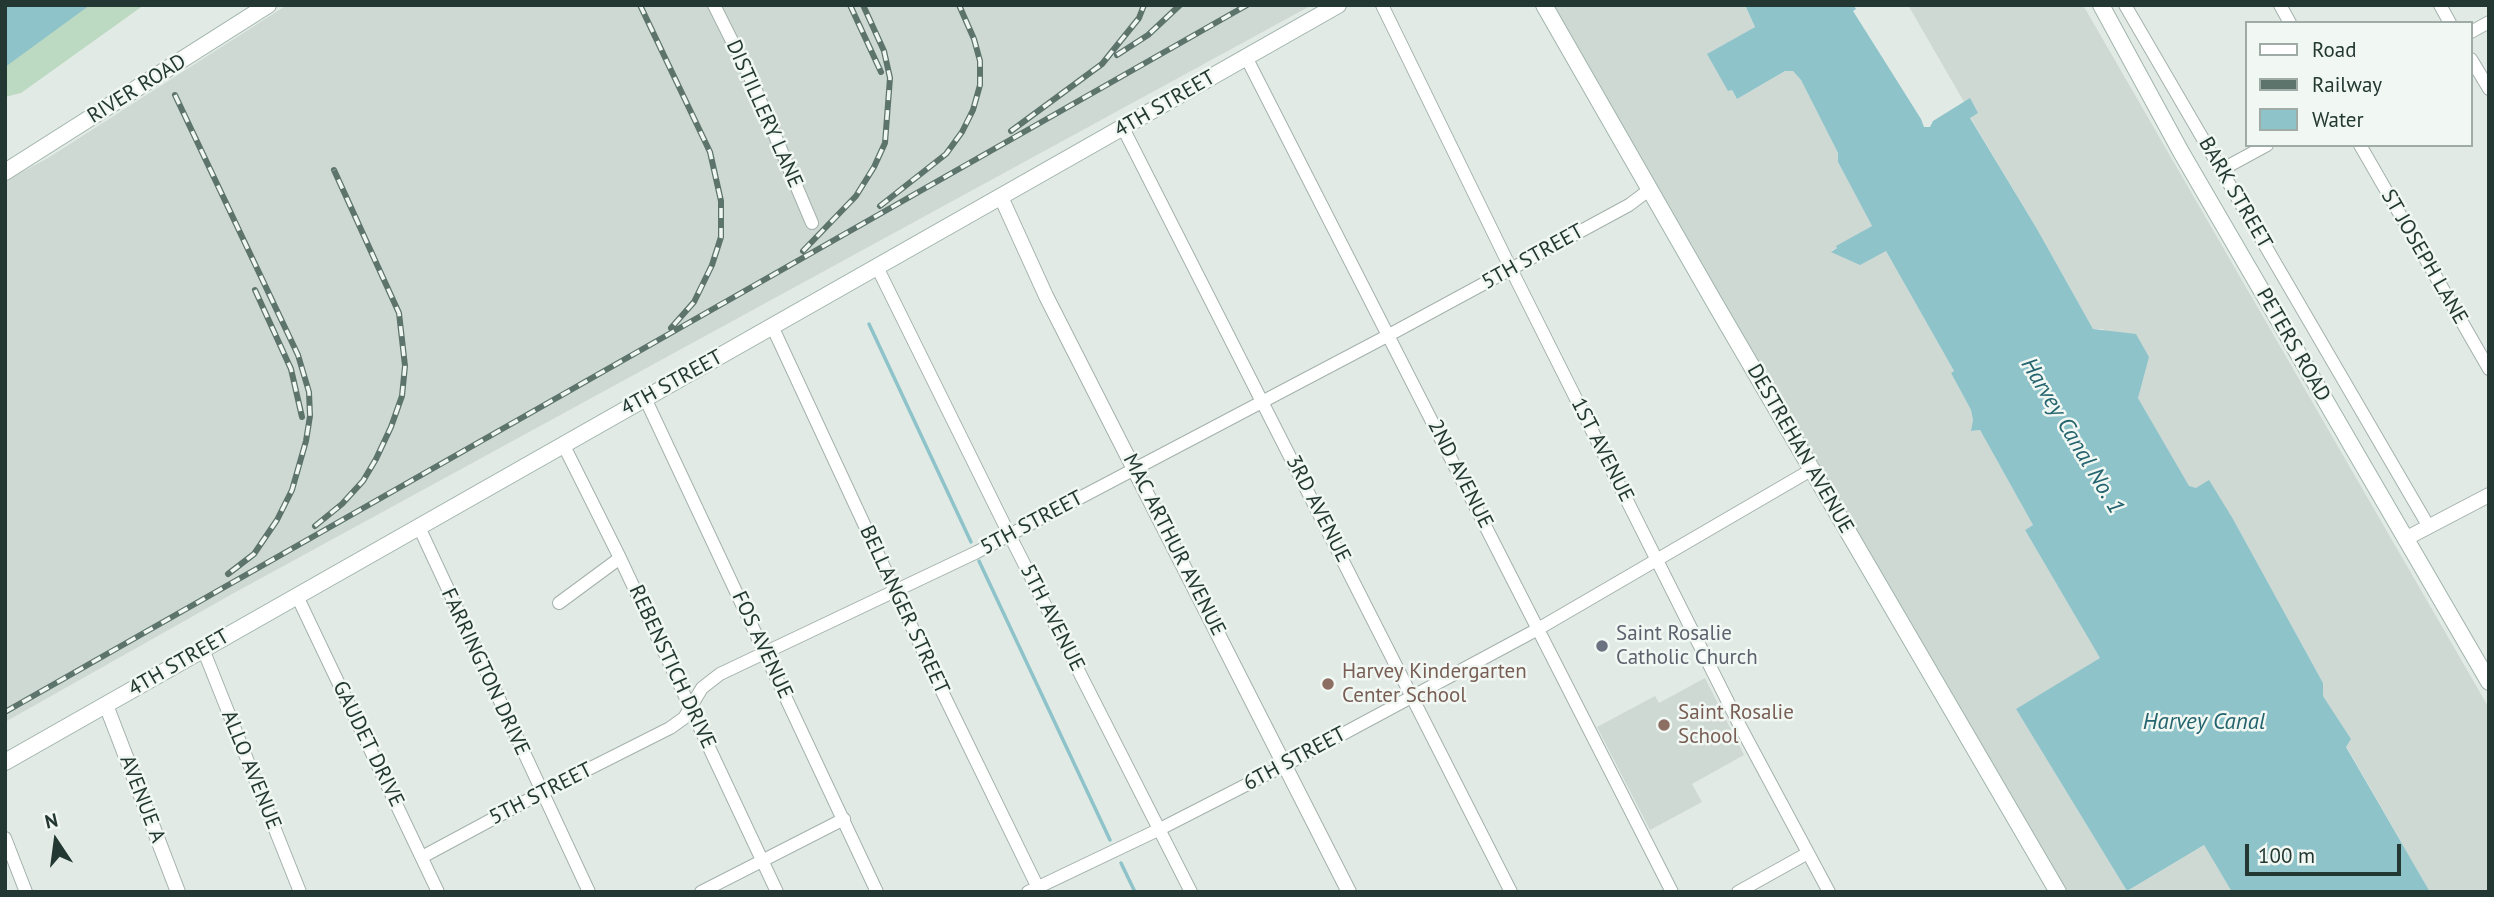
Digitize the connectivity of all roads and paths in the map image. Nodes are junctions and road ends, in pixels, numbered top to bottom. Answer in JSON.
{"nodes":[{"id":1,"x":268,"y":5,"type":"edge"},
{"id":2,"x":715,"y":5,"type":"edge"},
{"id":3,"x":1338,"y":5,"type":"edge"},
{"id":4,"x":1382,"y":5,"type":"edge"},
{"id":5,"x":1544,"y":5,"type":"edge"},
{"id":6,"x":2101,"y":5,"type":"edge"},
{"id":7,"x":2125,"y":5,"type":"edge"},
{"id":8,"x":2280,"y":5,"type":"edge"},
{"id":9,"x":2440,"y":5,"type":"edge"},
{"id":10,"x":2289,"y":21,"type":"edge"},
{"id":11,"x":2449,"y":21,"type":"edge"},
{"id":12,"x":2489,"y":22,"type":"edge"},
{"id":13,"x":2473,"y":31,"type":"edge"},
{"id":14,"x":1246,"y":57,"type":"junction"},
{"id":15,"x":2473,"y":62,"type":"edge"},
{"id":16,"x":2489,"y":89,"type":"edge"},
{"id":17,"x":1123,"y":128,"type":"junction"},
{"id":18,"x":2263,"y":147,"type":"edge"},
{"id":19,"x":2361,"y":147,"type":"edge"},
{"id":20,"x":2221,"y":170,"type":"junction"},
{"id":21,"x":5,"y":172,"type":"edge"},
{"id":22,"x":1649,"y":190,"type":"junction"},
{"id":23,"x":1001,"y":197,"type":"junction"},
{"id":24,"x":811,"y":223,"type":"dead end"},
{"id":25,"x":877,"y":267,"type":"junction"},
{"id":26,"x":1511,"y":269,"type":"junction"},
{"id":27,"x":772,"y":326,"type":"junction"},
{"id":28,"x":1390,"y":335,"type":"junction"},
{"id":29,"x":2489,"y":369,"type":"edge"},
{"id":30,"x":645,"y":398,"type":"junction"},
{"id":31,"x":1263,"y":401,"type":"junction"},
{"id":32,"x":563,"y":444,"type":"junction"},
{"id":33,"x":1135,"y":468,"type":"junction"},
{"id":34,"x":1811,"y":470,"type":"junction"},
{"id":35,"x":2489,"y":495,"type":"edge"},
{"id":36,"x":419,"y":527,"type":"junction"},
{"id":37,"x":2429,"y":527,"type":"junction"},
{"id":38,"x":1009,"y":534,"type":"junction"},
{"id":39,"x":2405,"y":539,"type":"junction"},
{"id":40,"x":620,"y":558,"type":"junction"},
{"id":41,"x":1657,"y":561,"type":"junction"},
{"id":42,"x":895,"y":591,"type":"junction"},
{"id":43,"x":297,"y":596,"type":"junction"},
{"id":44,"x":559,"y":603,"type":"dead end"},
{"id":45,"x":1538,"y":629,"type":"junction"},
{"id":46,"x":203,"y":649,"type":"junction"},
{"id":47,"x":766,"y":653,"type":"junction"},
{"id":48,"x":2489,"y":682,"type":"edge"},
{"id":49,"x":1413,"y":696,"type":"junction"},
{"id":50,"x":106,"y":705,"type":"junction"},
{"id":51,"x":691,"y":707,"type":"junction"},
{"id":52,"x":5,"y":761,"type":"edge"},
{"id":53,"x":1285,"y":765,"type":"junction"},
{"id":54,"x":541,"y":793,"type":"junction"},
{"id":55,"x":844,"y":819,"type":"junction"},
{"id":56,"x":1160,"y":829,"type":"junction"},
{"id":57,"x":5,"y":838,"type":"edge"},
{"id":58,"x":1808,"y":853,"type":"junction"},
{"id":59,"x":422,"y":857,"type":"junction"},
{"id":60,"x":763,"y":861,"type":"junction"},
{"id":61,"x":1035,"y":890,"type":"edge"},
{"id":62,"x":26,"y":892,"type":"edge"},
{"id":63,"x":178,"y":892,"type":"edge"},
{"id":64,"x":300,"y":892,"type":"edge"},
{"id":65,"x":438,"y":892,"type":"edge"},
{"id":66,"x":589,"y":892,"type":"edge"},
{"id":67,"x":701,"y":892,"type":"edge"},
{"id":68,"x":777,"y":892,"type":"edge"},
{"id":69,"x":877,"y":892,"type":"edge"},
{"id":70,"x":1191,"y":892,"type":"edge"},
{"id":71,"x":1349,"y":892,"type":"edge"},
{"id":72,"x":1511,"y":892,"type":"edge"},
{"id":73,"x":1672,"y":892,"type":"edge"},
{"id":74,"x":1738,"y":892,"type":"edge"},
{"id":75,"x":1829,"y":892,"type":"edge"},
{"id":76,"x":2057,"y":892,"type":"edge"}],
"edges":[{"from":1,"to":21,"type":"main road","name":"RIVER ROAD"},
{"from":2,"to":24,"type":"street","name":"DISTILLERY LANE"},
{"from":3,"to":14,"type":"main road","name":"4TH STREET"},
{"from":4,"to":26,"type":"street","name":"1ST AVENUE"},
{"from":5,"to":22,"type":"main road","name":"DESTREHAN AVENUE"},
{"from":6,"to":39,"type":"main road","name":"PETERS ROAD"},
{"from":7,"to":20,"type":"street","name":"BARK STREET"},
{"from":8,"to":10,"type":"street"},
{"from":9,"to":11,"type":"street"},
{"from":12,"to":13,"type":"street"},
{"from":14,"to":17,"type":"main road","name":"4TH STREET"},
{"from":14,"to":28,"type":"street","name":"2ND AVENUE"},
{"from":15,"to":16,"type":"street"},
{"from":17,"to":23,"type":"main road","name":"4TH STREET"},
{"from":17,"to":31,"type":"street","name":"3RD AVENUE"},
{"from":18,"to":20,"type":"street"},
{"from":19,"to":29,"type":"street","name":"ST JOSEPH LANE"},
{"from":20,"to":37,"type":"street","name":"BARK STREET"},
{"from":22,"to":26,"type":"street","name":"5TH STREET"},
{"from":22,"to":34,"type":"main road","name":"DESTREHAN AVENUE"},
{"from":23,"to":25,"type":"main road","name":"4TH STREET"},
{"from":23,"to":33,"type":"street","name":"MAC ARTHUR AVENUE"},
{"from":25,"to":27,"type":"main road","name":"4TH STREET"},
{"from":25,"to":38,"type":"street","name":"5TH AVENUE"},
{"from":26,"to":28,"type":"street","name":"5TH STREET"},
{"from":26,"to":41,"type":"street","name":"1ST AVENUE"},
{"from":27,"to":30,"type":"main road","name":"4TH STREET"},
{"from":27,"to":42,"type":"street","name":"BELLANGER STREET"},
{"from":28,"to":31,"type":"street","name":"5TH STREET"},
{"from":28,"to":45,"type":"street","name":"2ND AVENUE"},
{"from":30,"to":32,"type":"main road","name":"4TH STREET"},
{"from":30,"to":47,"type":"street","name":"FOS AVENUE"},
{"from":31,"to":33,"type":"street","name":"5TH STREET"},
{"from":31,"to":49,"type":"street","name":"3RD AVENUE"},
{"from":32,"to":36,"type":"main road","name":"4TH STREET"},
{"from":32,"to":40,"type":"street","name":"REBENSTICH DRIVE"},
{"from":33,"to":38,"type":"street","name":"5TH STREET"},
{"from":33,"to":53,"type":"street","name":"MAC ARTHUR AVENUE"},
{"from":34,"to":41,"type":"street","name":"6TH STREET"},
{"from":34,"to":76,"type":"main road","name":"DESTREHAN AVENUE"},
{"from":35,"to":37,"type":"street"},
{"from":36,"to":43,"type":"main road","name":"4TH STREET"},
{"from":36,"to":54,"type":"street","name":"FARRINGTON DRIVE"},
{"from":37,"to":39,"type":"street"},
{"from":38,"to":42,"type":"street","name":"5TH STREET"},
{"from":38,"to":56,"type":"street","name":"5TH AVENUE"},
{"from":39,"to":48,"type":"main road","name":"PETERS ROAD"},
{"from":40,"to":44,"type":"street"},
{"from":40,"to":51,"type":"street","name":"REBENSTICH DRIVE"},
{"from":41,"to":45,"type":"street","name":"6TH STREET"},
{"from":41,"to":58,"type":"street","name":"1ST AVENUE"},
{"from":42,"to":47,"type":"street","name":"5TH STREET"},
{"from":42,"to":61,"type":"street","name":"BELLANGER STREET"},
{"from":43,"to":46,"type":"main road","name":"4TH STREET"},
{"from":43,"to":59,"type":"street","name":"GAUDET DRIVE"},
{"from":45,"to":49,"type":"street","name":"6TH STREET"},
{"from":45,"to":73,"type":"street","name":"2ND AVENUE"},
{"from":46,"to":50,"type":"main road","name":"4TH STREET"},
{"from":46,"to":64,"type":"street","name":"ALLO AVENUE"},
{"from":47,"to":51,"type":"street","name":"5TH STREET"},
{"from":47,"to":55,"type":"street","name":"FOS AVENUE"},
{"from":49,"to":53,"type":"street","name":"6TH STREET"},
{"from":49,"to":72,"type":"street","name":"3RD AVENUE"},
{"from":50,"to":52,"type":"main road","name":"4TH STREET"},
{"from":50,"to":63,"type":"street","name":"AVENUE A"},
{"from":51,"to":54,"type":"street","name":"5TH STREET"},
{"from":51,"to":60,"type":"street","name":"REBENSTICH DRIVE"},
{"from":53,"to":56,"type":"street","name":"6TH STREET"},
{"from":53,"to":71,"type":"street","name":"MAC ARTHUR AVENUE"},
{"from":54,"to":59,"type":"street","name":"5TH STREET"},
{"from":54,"to":66,"type":"street","name":"FARRINGTON DRIVE"},
{"from":55,"to":60,"type":"street"},
{"from":55,"to":69,"type":"street","name":"FOS AVENUE"},
{"from":56,"to":61,"type":"street","name":"6TH STREET"},
{"from":56,"to":70,"type":"street","name":"5TH AVENUE"},
{"from":57,"to":62,"type":"street"},
{"from":58,"to":74,"type":"street"},
{"from":58,"to":75,"type":"street","name":"1ST AVENUE"},
{"from":59,"to":65,"type":"street","name":"GAUDET DRIVE"},
{"from":60,"to":67,"type":"street"},
{"from":60,"to":68,"type":"street","name":"REBENSTICH DRIVE"}]}
